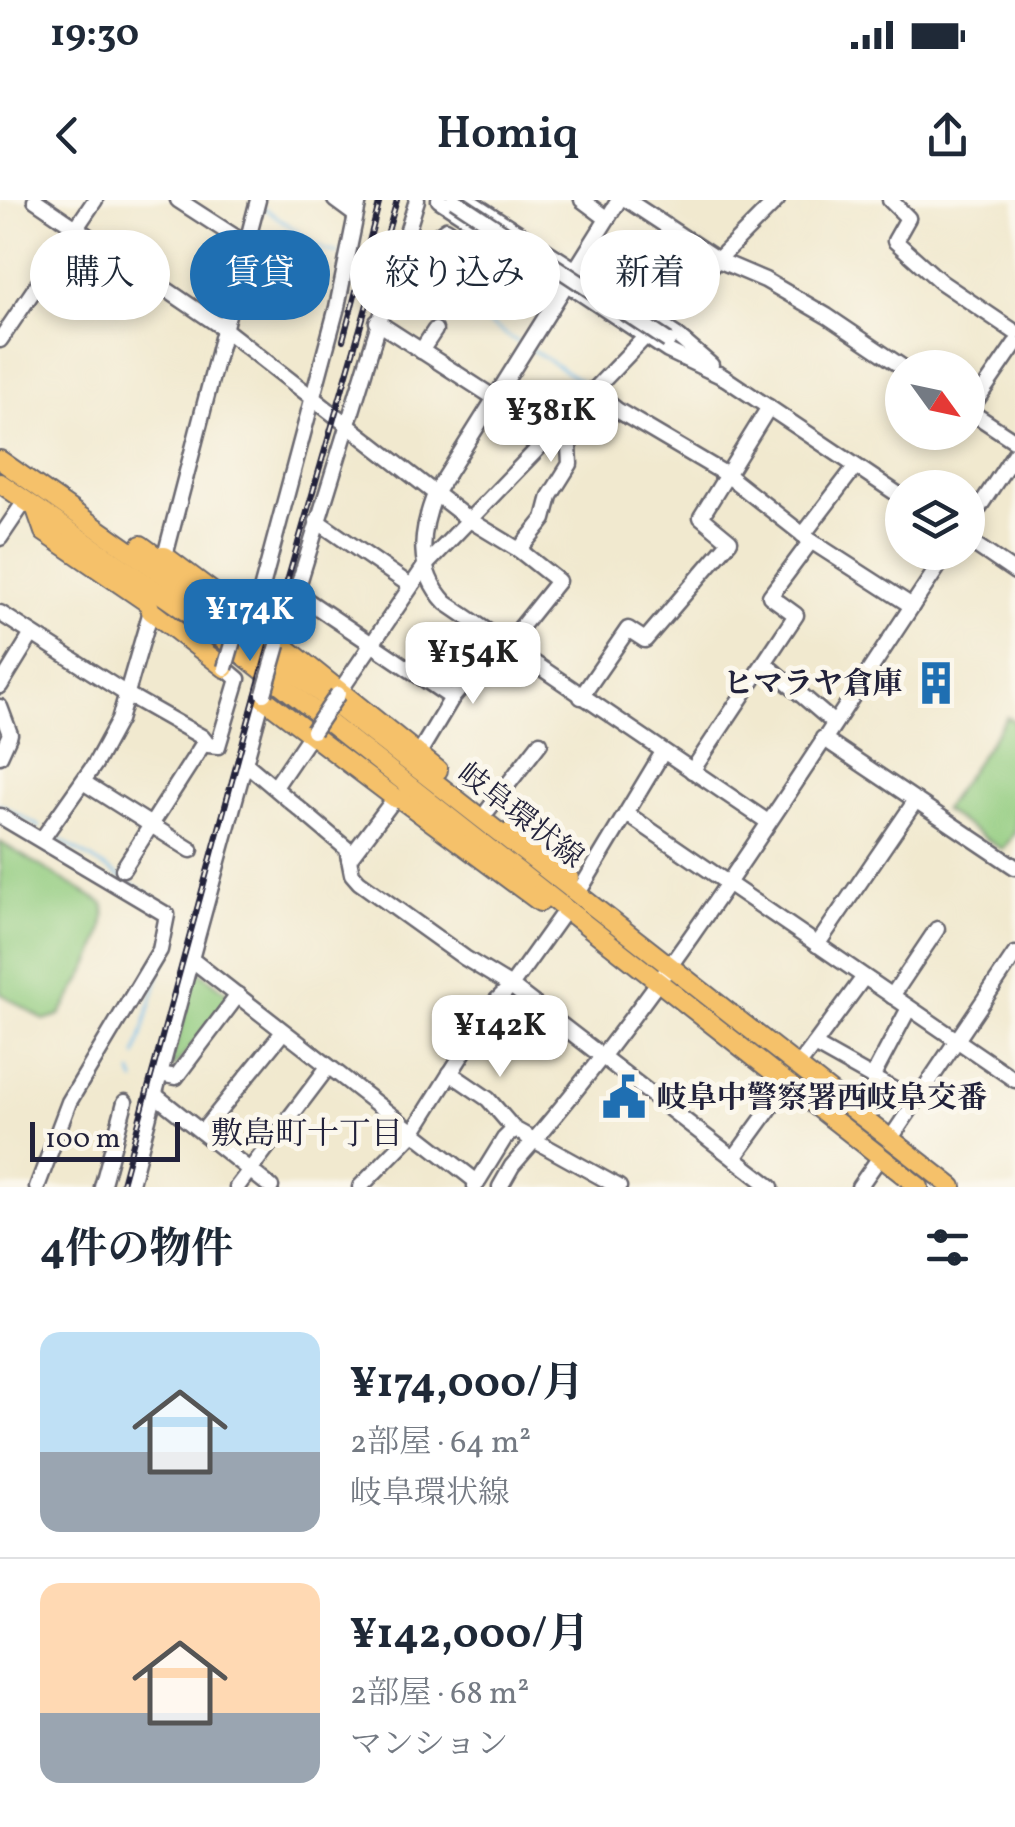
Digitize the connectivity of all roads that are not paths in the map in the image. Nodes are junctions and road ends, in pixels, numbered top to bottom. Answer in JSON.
{"nodes":[{"id":1,"x":36,"y":200,"type":"edge"},
{"id":2,"x":94,"y":200,"type":"edge"},
{"id":3,"x":178,"y":200,"type":"edge"},
{"id":4,"x":258,"y":200,"type":"edge"},
{"id":5,"x":335,"y":200,"type":"edge"},
{"id":6,"x":417,"y":200,"type":"edge"},
{"id":7,"x":439,"y":200,"type":"edge"},
{"id":8,"x":454,"y":200,"type":"edge"},
{"id":9,"x":468,"y":200,"type":"edge"},
{"id":10,"x":582,"y":200,"type":"edge"},
{"id":11,"x":619,"y":200,"type":"edge"},
{"id":12,"x":627,"y":200,"type":"edge"},
{"id":13,"x":776,"y":200,"type":"edge"},
{"id":14,"x":890,"y":200,"type":"edge"},
{"id":15,"x":356,"y":207,"type":"edge"},
{"id":16,"x":606,"y":218,"type":"junction"},
{"id":17,"x":76,"y":228,"type":"junction"},
{"id":18,"x":224,"y":230,"type":"edge"},
{"id":19,"x":250,"y":230,"type":"edge"},
{"id":20,"x":409,"y":230,"type":"edge"},
{"id":21,"x":485,"y":230,"type":"edge"},
{"id":22,"x":672,"y":230,"type":"edge"},
{"id":23,"x":720,"y":258,"type":"edge"},
{"id":24,"x":720,"y":261,"type":"edge"},
{"id":25,"x":575,"y":269,"type":"junction"},
{"id":26,"x":560,"y":279,"type":"edge"},
{"id":27,"x":566,"y":283,"type":"junction"},
{"id":28,"x":225,"y":320,"type":"edge"},
{"id":29,"x":377,"y":322,"type":"joint"},
{"id":30,"x":656,"y":322,"type":"joint"},
{"id":31,"x":223,"y":328,"type":"junction"},
{"id":32,"x":435,"y":330,"type":"dead end"},
{"id":33,"x":1015,"y":332,"type":"edge"},
{"id":34,"x":646,"y":336,"type":"junction"},
{"id":35,"x":0,"y":340,"type":"edge"},
{"id":36,"x":1015,"y":344,"type":"edge"},
{"id":37,"x":421,"y":351,"type":"junction"},
{"id":38,"x":885,"y":356,"type":"edge"},
{"id":39,"x":725,"y":378,"type":"junction"},
{"id":40,"x":985,"y":386,"type":"edge"},
{"id":41,"x":592,"y":390,"type":"junction"},
{"id":42,"x":311,"y":398,"type":"junction"},
{"id":43,"x":494,"y":399,"type":"junction"},
{"id":44,"x":769,"y":407,"type":"junction"},
{"id":45,"x":985,"y":422,"type":"edge"},
{"id":46,"x":346,"y":424,"type":"junction"},
{"id":47,"x":550,"y":434,"type":"junction"},
{"id":48,"x":1015,"y":442,"type":"edge"},
{"id":49,"x":1015,"y":453,"type":"edge"},
{"id":50,"x":0,"y":460,"type":"edge"},
{"id":51,"x":855,"y":467,"type":"junction"},
{"id":52,"x":726,"y":476,"type":"junction"},
{"id":53,"x":0,"y":483,"type":"edge"},
{"id":54,"x":885,"y":487,"type":"edge"},
{"id":55,"x":436,"y":492,"type":"junction"},
{"id":56,"x":47,"y":493,"type":"junction"},
{"id":57,"x":985,"y":498,"type":"edge"},
{"id":58,"x":31,"y":505,"type":"junction"},
{"id":59,"x":468,"y":519,"type":"junction"},
{"id":60,"x":317,"y":521,"type":"junction"},
{"id":61,"x":0,"y":538,"type":"edge"},
{"id":62,"x":807,"y":538,"type":"junction"},
{"id":63,"x":519,"y":550,"type":"junction"},
{"id":64,"x":985,"y":552,"type":"edge"},
{"id":65,"x":165,"y":556,"type":"junction"},
{"id":66,"x":424,"y":566,"type":"junction"},
{"id":67,"x":936,"y":570,"type":"edge"},
{"id":68,"x":1015,"y":572,"type":"edge"},
{"id":69,"x":411,"y":586,"type":"junction"},
{"id":70,"x":296,"y":593,"type":"junction"},
{"id":71,"x":912,"y":606,"type":"junction"},
{"id":72,"x":151,"y":612,"type":"junction"},
{"id":73,"x":241,"y":612,"type":"junction"},
{"id":74,"x":0,"y":614,"type":"edge"},
{"id":75,"x":32,"y":634,"type":"junction"},
{"id":76,"x":279,"y":644,"type":"junction"},
{"id":77,"x":372,"y":644,"type":"junction"},
{"id":78,"x":503,"y":644,"type":"junction"},
{"id":79,"x":764,"y":663,"type":"junction"},
{"id":80,"x":225,"y":668,"type":"junction"},
{"id":81,"x":0,"y":686,"type":"edge"},
{"id":82,"x":338,"y":692,"type":"junction"},
{"id":83,"x":128,"y":694,"type":"junction"},
{"id":84,"x":263,"y":696,"type":"junction"},
{"id":85,"x":581,"y":697,"type":"junction"},
{"id":86,"x":452,"y":698,"type":"junction"},
{"id":87,"x":0,"y":707,"type":"edge"},
{"id":88,"x":834,"y":723,"type":"junction"},
{"id":89,"x":312,"y":732,"type":"junction"},
{"id":90,"x":823,"y":738,"type":"junction"},
{"id":91,"x":205,"y":741,"type":"junction"},
{"id":92,"x":540,"y":743,"type":"dead end"},
{"id":93,"x":419,"y":752,"type":"junction"},
{"id":94,"x":663,"y":752,"type":"junction"},
{"id":95,"x":0,"y":756,"type":"edge"},
{"id":96,"x":244,"y":762,"type":"junction"},
{"id":97,"x":692,"y":771,"type":"junction"},
{"id":98,"x":83,"y":782,"type":"junction"},
{"id":99,"x":275,"y":787,"type":"junction"},
{"id":100,"x":394,"y":798,"type":"junction"},
{"id":101,"x":916,"y":800,"type":"junction"},
{"id":102,"x":488,"y":810,"type":"junction"},
{"id":103,"x":627,"y":814,"type":"junction"},
{"id":104,"x":0,"y":816,"type":"edge"},
{"id":105,"x":768,"y":822,"type":"junction"},
{"id":106,"x":150,"y":825,"type":"junction"},
{"id":107,"x":42,"y":839,"type":"junction"},
{"id":108,"x":191,"y":850,"type":"dead end"},
{"id":109,"x":349,"y":859,"type":"junction"},
{"id":110,"x":1015,"y":866,"type":"edge"},
{"id":111,"x":123,"y":869,"type":"dead end"},
{"id":112,"x":728,"y":884,"type":"junction"},
{"id":113,"x":568,"y":899,"type":"junction"},
{"id":114,"x":937,"y":929,"type":"dead end"},
{"id":115,"x":817,"y":945,"type":"junction"},
{"id":116,"x":1015,"y":954,"type":"edge"},
{"id":117,"x":191,"y":958,"type":"junction"},
{"id":118,"x":670,"y":966,"type":"junction"},
{"id":119,"x":864,"y":977,"type":"junction"},
{"id":120,"x":658,"y":982,"type":"junction"},
{"id":121,"x":511,"y":986,"type":"junction"},
{"id":122,"x":238,"y":995,"type":"junction"},
{"id":123,"x":892,"y":996,"type":"junction"},
{"id":124,"x":909,"y":1008,"type":"junction"},
{"id":125,"x":283,"y":1032,"type":"junction"},
{"id":126,"x":956,"y":1040,"type":"junction"},
{"id":127,"x":814,"y":1046,"type":"junction"},
{"id":128,"x":600,"y":1057,"type":"junction"},
{"id":129,"x":798,"y":1066,"type":"junction"},
{"id":130,"x":328,"y":1067,"type":"junction"},
{"id":131,"x":160,"y":1074,"type":"junction"},
{"id":132,"x":450,"y":1074,"type":"junction"},
{"id":133,"x":872,"y":1078,"type":"junction"},
{"id":134,"x":1015,"y":1080,"type":"edge"},
{"id":135,"x":787,"y":1085,"type":"junction"},
{"id":136,"x":155,"y":1095,"type":"junction"},
{"id":137,"x":125,"y":1102,"type":"dead end"},
{"id":138,"x":916,"y":1102,"type":"junction"},
{"id":139,"x":514,"y":1129,"type":"junction"},
{"id":140,"x":202,"y":1132,"type":"junction"},
{"id":141,"x":412,"y":1134,"type":"junction"},
{"id":142,"x":891,"y":1138,"type":"junction"},
{"id":143,"x":534,"y":1140,"type":"junction"},
{"id":144,"x":880,"y":1157,"type":"junction"},
{"id":145,"x":734,"y":1158,"type":"junction"},
{"id":146,"x":250,"y":1169,"type":"junction"},
{"id":147,"x":476,"y":1184,"type":"edge"},
{"id":148,"x":36,"y":1187,"type":"edge"},
{"id":149,"x":102,"y":1187,"type":"edge"},
{"id":150,"x":130,"y":1187,"type":"edge"},
{"id":151,"x":237,"y":1187,"type":"edge"},
{"id":152,"x":271,"y":1187,"type":"edge"},
{"id":153,"x":360,"y":1187,"type":"edge"},
{"id":154,"x":500,"y":1187,"type":"edge"},
{"id":155,"x":619,"y":1187,"type":"edge"},
{"id":156,"x":771,"y":1187,"type":"edge"},
{"id":157,"x":859,"y":1187,"type":"edge"},
{"id":158,"x":919,"y":1187,"type":"edge"},
{"id":159,"x":952,"y":1187,"type":"edge"}],
"edges":[{"from":1,"to":17,"type":"street"},
{"from":2,"to":17,"type":"street"},
{"from":3,"to":18,"type":"street"},
{"from":4,"to":19,"type":"street"},
{"from":5,"to":15,"type":"street"},
{"from":6,"to":20,"type":"street"},
{"from":7,"to":21,"type":"street"},
{"from":8,"to":39,"type":"street","bridge":true},
{"from":9,"to":25,"type":"street"},
{"from":10,"to":16,"type":"street"},
{"from":11,"to":16,"type":"street"},
{"from":12,"to":22,"type":"street"},
{"from":13,"to":23,"type":"street"},
{"from":14,"to":33,"type":"street"},
{"from":15,"to":42,"type":"street"},
{"from":16,"to":25,"type":"street"},
{"from":17,"to":31,"type":"street"},
{"from":17,"to":35,"type":"street"},
{"from":24,"to":38,"type":"street"},
{"from":25,"to":27,"type":"street"},
{"from":25,"to":30,"type":"street"},
{"from":26,"to":27,"type":"street"},
{"from":27,"to":34,"type":"street"},
{"from":27,"to":43,"type":"street"},
{"from":28,"to":31,"type":"street"},
{"from":29,"to":37,"type":"street"},
{"from":29,"to":46,"type":"street"},
{"from":30,"to":39,"type":"street"},
{"from":31,"to":42,"type":"street"},
{"from":31,"to":65,"type":"street"},
{"from":32,"to":37,"type":"street"},
{"from":34,"to":39,"type":"street"},
{"from":34,"to":41,"type":"street"},
{"from":36,"to":40,"type":"street"},
{"from":37,"to":43,"type":"street"},
{"from":39,"to":44,"type":"street"},
{"from":41,"to":47,"type":"street"},
{"from":41,"to":52,"type":"street"},
{"from":42,"to":46,"type":"street"},
{"from":42,"to":73,"type":"street"},
{"from":43,"to":47,"type":"street"},
{"from":43,"to":55,"type":"street"},
{"from":44,"to":51,"type":"street"},
{"from":44,"to":52,"type":"street"},
{"from":45,"to":48,"type":"street"},
{"from":46,"to":55,"type":"street"},
{"from":46,"to":60,"type":"street"},
{"from":47,"to":59,"type":"street"},
{"from":47,"to":63,"type":"street"},
{"from":49,"to":57,"type":"street"},
{"from":50,"to":56,"type":"main road","name":"岐阜環状線"},
{"from":51,"to":54,"type":"street"},
{"from":51,"to":62,"type":"street"},
{"from":52,"to":62,"type":"street"},
{"from":52,"to":85,"type":"street"},
{"from":53,"to":58,"type":"main road","name":"岐阜環状線"},
{"from":55,"to":59,"type":"street"},
{"from":55,"to":66,"type":"street"},
{"from":56,"to":65,"type":"main road"},
{"from":56,"to":113,"type":"main road","name":"岐阜環状線"},
{"from":58,"to":61,"type":"street"},
{"from":58,"to":72,"type":"main road"},
{"from":58,"to":113,"type":"main road","name":"岐阜環状線"},
{"from":59,"to":63,"type":"street"},
{"from":59,"to":66,"type":"street"},
{"from":60,"to":69,"type":"street"},
{"from":60,"to":70,"type":"street"},
{"from":62,"to":71,"type":"street"},
{"from":62,"to":79,"type":"street"},
{"from":63,"to":78,"type":"street"},
{"from":64,"to":68,"type":"street"},
{"from":65,"to":73,"type":"main road"},
{"from":66,"to":69,"type":"street"},
{"from":66,"to":78,"type":"street"},
{"from":67,"to":71,"type":"street"},
{"from":69,"to":77,"type":"street"},
{"from":70,"to":76,"type":"street"},
{"from":70,"to":77,"type":"street"},
{"from":71,"to":88,"type":"street"},
{"from":72,"to":80,"type":"main road"},
{"from":72,"to":83,"type":"street"},
{"from":73,"to":80,"type":"street","bridge":true},
{"from":74,"to":75,"type":"street"},
{"from":75,"to":81,"type":"street"},
{"from":75,"to":83,"type":"street"},
{"from":76,"to":82,"type":"main road"},
{"from":76,"to":84,"type":"street","bridge":true},
{"from":77,"to":82,"type":"street"},
{"from":77,"to":86,"type":"street"},
{"from":78,"to":85,"type":"street"},
{"from":78,"to":86,"type":"street"},
{"from":79,"to":88,"type":"street"},
{"from":79,"to":97,"type":"street"},
{"from":80,"to":91,"type":"street"},
{"from":82,"to":89,"type":"street","bridge":true},
{"from":82,"to":93,"type":"main road"},
{"from":83,"to":91,"type":"street"},
{"from":83,"to":98,"type":"street"},
{"from":84,"to":89,"type":"main road"},
{"from":84,"to":96,"type":"street"},
{"from":85,"to":94,"type":"street"},
{"from":86,"to":93,"type":"street"},
{"from":87,"to":95,"type":"street"},
{"from":88,"to":90,"type":"street"},
{"from":89,"to":99,"type":"street"},
{"from":89,"to":100,"type":"main road"},
{"from":90,"to":101,"type":"street"},
{"from":90,"to":105,"type":"street"},
{"from":91,"to":106,"type":"street"},
{"from":92,"to":102,"type":"street"},
{"from":93,"to":102,"type":"main road"},
{"from":94,"to":97,"type":"street"},
{"from":94,"to":103,"type":"street"},
{"from":96,"to":99,"type":"street"},
{"from":96,"to":117,"type":"street"},
{"from":97,"to":105,"type":"street"},
{"from":98,"to":106,"type":"street"},
{"from":98,"to":107,"type":"street"},
{"from":99,"to":109,"type":"street"},
{"from":100,"to":109,"type":"street"},
{"from":100,"to":113,"type":"main road"},
{"from":101,"to":110,"type":"street"},
{"from":101,"to":115,"type":"street"},
{"from":102,"to":113,"type":"main road"},
{"from":103,"to":112,"type":"street"},
{"from":103,"to":113,"type":"street"},
{"from":104,"to":107,"type":"street"},
{"from":105,"to":112,"type":"street"},
{"from":106,"to":108,"type":"street"},
{"from":106,"to":111,"type":"street"},
{"from":107,"to":148,"type":"street"},
{"from":109,"to":121,"type":"street"},
{"from":112,"to":115,"type":"street"},
{"from":112,"to":118,"type":"street"},
{"from":113,"to":118,"type":"main road","name":"岐阜環状線"},
{"from":113,"to":120,"type":"main road","name":"岐阜環状線"},
{"from":113,"to":121,"type":"street"},
{"from":114,"to":123,"type":"street"},
{"from":115,"to":119,"type":"street"},
{"from":116,"to":126,"type":"street"},
{"from":117,"to":122,"type":"street"},
{"from":117,"to":131,"type":"street"},
{"from":118,"to":120,"type":"street"},
{"from":118,"to":129,"type":"main road","name":"岐阜環状線"},
{"from":119,"to":123,"type":"street"},
{"from":119,"to":127,"type":"street"},
{"from":120,"to":128,"type":"street"},
{"from":120,"to":135,"type":"main road","name":"岐阜環状線"},
{"from":121,"to":128,"type":"street"},
{"from":121,"to":132,"type":"street"},
{"from":122,"to":125,"type":"street"},
{"from":122,"to":131,"type":"street"},
{"from":123,"to":124,"type":"street"},
{"from":124,"to":126,"type":"street"},
{"from":124,"to":133,"type":"street"},
{"from":125,"to":130,"type":"street"},
{"from":125,"to":140,"type":"street"},
{"from":126,"to":134,"type":"street"},
{"from":126,"to":138,"type":"street"},
{"from":127,"to":129,"type":"street"},
{"from":127,"to":133,"type":"street"},
{"from":128,"to":143,"type":"street"},
{"from":128,"to":145,"type":"street"},
{"from":129,"to":142,"type":"main road","name":"岐阜環状線"},
{"from":130,"to":141,"type":"street"},
{"from":130,"to":146,"type":"street"},
{"from":131,"to":136,"type":"street"},
{"from":132,"to":139,"type":"street"},
{"from":132,"to":141,"type":"street"},
{"from":133,"to":138,"type":"street"},
{"from":135,"to":144,"type":"main road","name":"岐阜環状線"},
{"from":135,"to":145,"type":"street"},
{"from":136,"to":140,"type":"street"},
{"from":136,"to":150,"type":"street"},
{"from":137,"to":149,"type":"street"},
{"from":138,"to":142,"type":"street"},
{"from":139,"to":143,"type":"street"},
{"from":139,"to":147,"type":"street"},
{"from":140,"to":146,"type":"street"},
{"from":141,"to":147,"type":"street"},
{"from":141,"to":153,"type":"street"},
{"from":142,"to":159,"type":"main road","name":"岐阜環状線"},
{"from":143,"to":154,"type":"street"},
{"from":143,"to":155,"type":"street"},
{"from":144,"to":157,"type":"street"},
{"from":144,"to":158,"type":"main road","name":"岐阜環状線"},
{"from":145,"to":156,"type":"street"},
{"from":146,"to":151,"type":"street"},
{"from":146,"to":152,"type":"street"}]}
